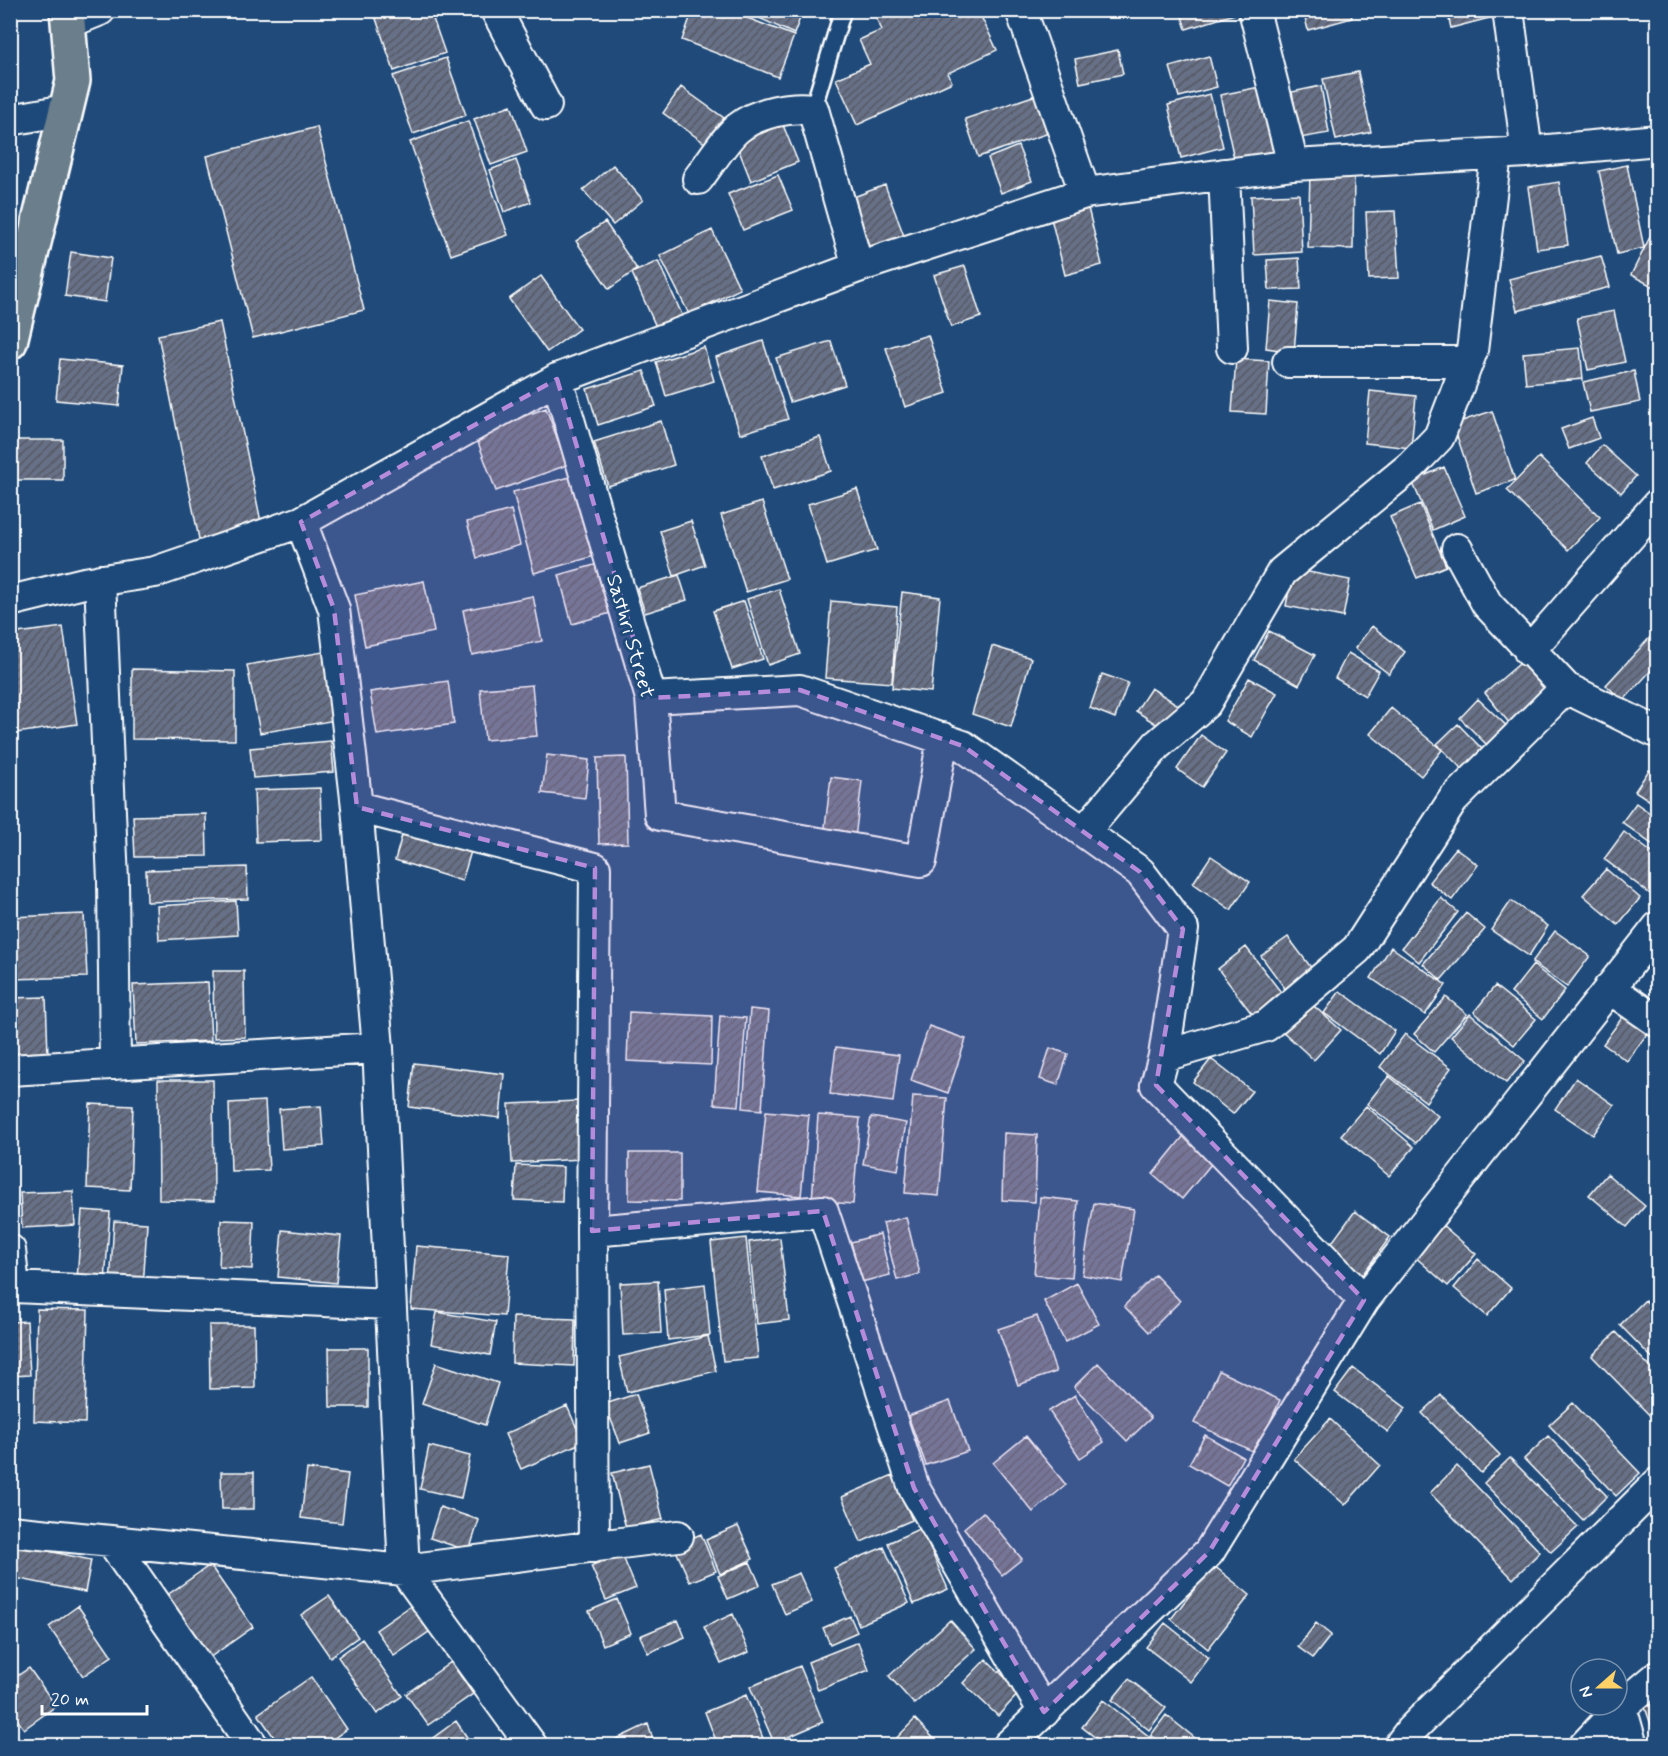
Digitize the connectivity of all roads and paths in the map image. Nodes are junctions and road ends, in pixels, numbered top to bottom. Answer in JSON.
{"nodes":[{"id":1,"x":100,"y":10,"type":"edge"},
{"id":2,"x":496,"y":10,"type":"edge"},
{"id":3,"x":843,"y":10,"type":"edge"},
{"id":4,"x":1021,"y":10,"type":"edge"},
{"id":5,"x":1254,"y":10,"type":"edge"},
{"id":6,"x":1508,"y":10,"type":"edge"},
{"id":7,"x":68,"y":17,"type":"edge"},
{"id":8,"x":546,"y":105,"type":"dead end"},
{"id":9,"x":813,"y":109,"type":"junction"},
{"id":10,"x":66,"y":110,"type":"junction"},
{"id":11,"x":10,"y":120,"type":"edge"},
{"id":12,"x":1658,"y":140,"type":"edge"},
{"id":13,"x":1527,"y":152,"type":"junction"},
{"id":14,"x":1496,"y":154,"type":"junction"},
{"id":15,"x":1293,"y":165,"type":"junction"},
{"id":16,"x":1224,"y":174,"type":"junction"},
{"id":17,"x":698,"y":179,"type":"dead end"},
{"id":18,"x":1085,"y":193,"type":"junction"},
{"id":19,"x":858,"y":267,"type":"junction"},
{"id":20,"x":11,"y":339,"type":"edge"},
{"id":21,"x":1232,"y":348,"type":"dead end"},
{"id":22,"x":1472,"y":351,"type":"junction"},
{"id":23,"x":1288,"y":362,"type":"dead end"},
{"id":24,"x":557,"y":379,"type":"junction"},
{"id":25,"x":1658,"y":504,"type":"edge"},
{"id":26,"x":301,"y":522,"type":"junction"},
{"id":27,"x":1458,"y":549,"type":"dead end"},
{"id":28,"x":100,"y":580,"type":"junction"},
{"id":29,"x":10,"y":601,"type":"edge"},
{"id":30,"x":1529,"y":651,"type":"junction"},
{"id":31,"x":1566,"y":688,"type":"junction"},
{"id":32,"x":651,"y":698,"type":"junction"},
{"id":33,"x":1658,"y":734,"type":"edge"},
{"id":34,"x":943,"y":738,"type":"junction"},
{"id":35,"x":357,"y":807,"type":"junction"},
{"id":36,"x":1084,"y":832,"type":"junction"},
{"id":37,"x":1658,"y":927,"type":"edge"},
{"id":38,"x":1609,"y":988,"type":"junction"},
{"id":39,"x":1658,"y":1022,"type":"edge"},
{"id":40,"x":378,"y":1048,"type":"junction"},
{"id":41,"x":1164,"y":1056,"type":"junction"},
{"id":42,"x":115,"y":1064,"type":"junction"},
{"id":43,"x":10,"y":1070,"type":"edge"},
{"id":44,"x":592,"y":1231,"type":"junction"},
{"id":45,"x":10,"y":1250,"type":"edge"},
{"id":46,"x":1364,"y":1300,"type":"junction"},
{"id":47,"x":390,"y":1304,"type":"junction"},
{"id":48,"x":1658,"y":1483,"type":"edge"},
{"id":49,"x":10,"y":1531,"type":"edge"},
{"id":50,"x":678,"y":1536,"type":"dead end"},
{"id":51,"x":111,"y":1541,"type":"junction"},
{"id":52,"x":594,"y":1547,"type":"junction"},
{"id":53,"x":404,"y":1570,"type":"junction"},
{"id":54,"x":1658,"y":1676,"type":"edge"},
{"id":55,"x":1629,"y":1700,"type":"edge"},
{"id":56,"x":1044,"y":1712,"type":"junction"},
{"id":57,"x":1612,"y":1717,"type":"edge"},
{"id":58,"x":1624,"y":1717,"type":"edge"},
{"id":59,"x":253,"y":1746,"type":"edge"},
{"id":60,"x":532,"y":1746,"type":"edge"},
{"id":61,"x":1008,"y":1746,"type":"edge"},
{"id":62,"x":1399,"y":1746,"type":"edge"},
{"id":63,"x":1584,"y":1746,"type":"edge"},
{"id":64,"x":1632,"y":1746,"type":"edge"}],
"edges":[{"from":1,"to":7,"type":"street"},
{"from":2,"to":8,"type":"street"},
{"from":3,"to":9,"type":"lane"},
{"from":4,"to":18,"type":"street"},
{"from":5,"to":15,"type":"street"},
{"from":6,"to":13,"type":"street"},
{"from":7,"to":10,"type":"main road"},
{"from":9,"to":17,"type":"street"},
{"from":9,"to":19,"type":"street"},
{"from":10,"to":11,"type":"street"},
{"from":10,"to":20,"type":"main road"},
{"from":12,"to":13,"type":"street"},
{"from":13,"to":14,"type":"street"},
{"from":14,"to":15,"type":"street"},
{"from":14,"to":22,"type":"street"},
{"from":15,"to":16,"type":"street"},
{"from":16,"to":18,"type":"street"},
{"from":16,"to":21,"type":"street"},
{"from":18,"to":19,"type":"street"},
{"from":19,"to":24,"type":"street"},
{"from":22,"to":23,"type":"street"},
{"from":22,"to":36,"type":"street"},
{"from":24,"to":26,"type":"street"},
{"from":24,"to":32,"type":"street","name":"Sasthri Street"},
{"from":25,"to":30,"type":"street"},
{"from":26,"to":28,"type":"street"},
{"from":26,"to":35,"type":"street"},
{"from":27,"to":30,"type":"street"},
{"from":28,"to":29,"type":"street"},
{"from":28,"to":42,"type":"street"},
{"from":30,"to":31,"type":"street"},
{"from":31,"to":33,"type":"street"},
{"from":31,"to":41,"type":"street"},
{"from":32,"to":34,"type":"street"},
{"from":32,"to":34,"type":"street","name":"Sasthri Street"},
{"from":34,"to":36,"type":"street"},
{"from":35,"to":40,"type":"street"},
{"from":35,"to":44,"type":"street"},
{"from":36,"to":41,"type":"street"},
{"from":37,"to":38,"type":"street"},
{"from":38,"to":39,"type":"street"},
{"from":38,"to":46,"type":"street"},
{"from":40,"to":42,"type":"street"},
{"from":40,"to":47,"type":"street"},
{"from":41,"to":46,"type":"street"},
{"from":42,"to":43,"type":"street"},
{"from":44,"to":52,"type":"street"},
{"from":44,"to":56,"type":"street"},
{"from":45,"to":47,"type":"street"},
{"from":46,"to":56,"type":"street"},
{"from":47,"to":53,"type":"street"},
{"from":48,"to":62,"type":"street"},
{"from":49,"to":51,"type":"street"},
{"from":50,"to":52,"type":"street"},
{"from":51,"to":53,"type":"street"},
{"from":51,"to":59,"type":"street"},
{"from":52,"to":53,"type":"street"},
{"from":53,"to":60,"type":"street"},
{"from":54,"to":55,"type":"street"},
{"from":56,"to":61,"type":"street"},
{"from":57,"to":63,"type":"street"},
{"from":58,"to":64,"type":"street"}]}
